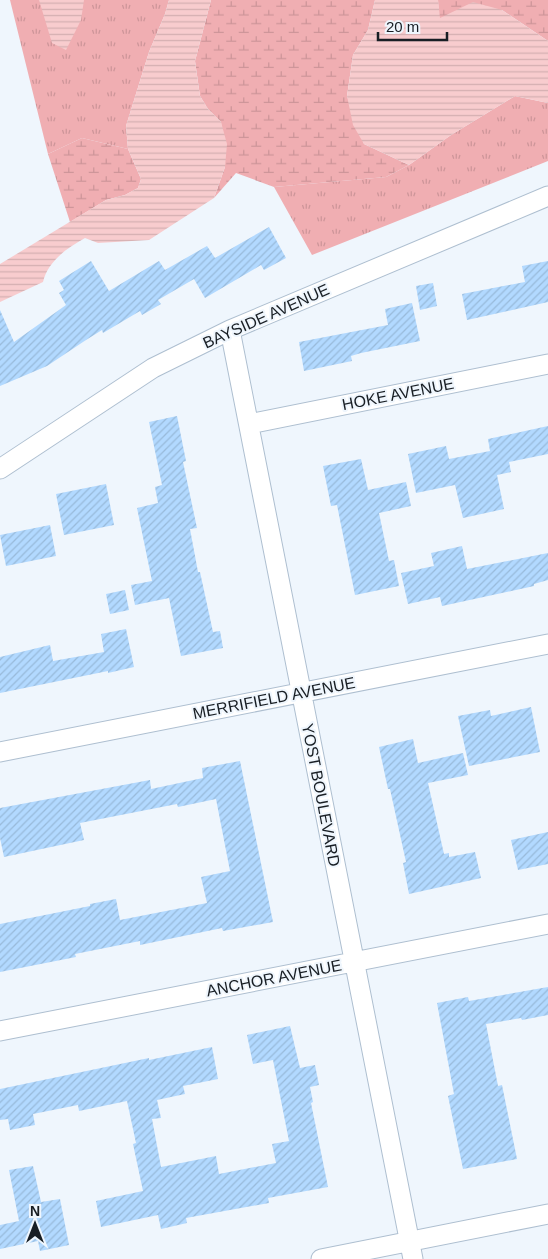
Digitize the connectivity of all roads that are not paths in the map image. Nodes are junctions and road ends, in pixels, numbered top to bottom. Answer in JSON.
{"nodes":[{"id":1,"x":548,"y":196,"type":"edge"},
{"id":2,"x":230,"y":330,"type":"junction"},
{"id":3,"x":548,"y":364,"type":"edge"},
{"id":4,"x":249,"y":424,"type":"junction"},
{"id":5,"x":0,"y":469,"type":"edge"},
{"id":6,"x":548,"y":644,"type":"edge"},
{"id":7,"x":301,"y":693,"type":"junction"},
{"id":8,"x":0,"y":752,"type":"edge"},
{"id":9,"x":548,"y":924,"type":"edge"},
{"id":10,"x":355,"y":962,"type":"junction"},
{"id":11,"x":0,"y":1031,"type":"edge"},
{"id":12,"x":548,"y":1214,"type":"edge"},
{"id":13,"x":411,"y":1250,"type":"edge"},
{"id":14,"x":321,"y":1259,"type":"edge"}],
"edges":[{"from":1,"to":2,"type":"street","name":"BAYSIDE AVENUE"},
{"from":2,"to":4,"type":"street","name":"YOST BOULEVARD"},
{"from":2,"to":5,"type":"street","name":"BAYSIDE AVENUE"},
{"from":3,"to":4,"type":"street","name":"HOKE AVENUE"},
{"from":4,"to":7,"type":"street","name":"YOST BOULEVARD"},
{"from":6,"to":7,"type":"street","name":"MERRIFIELD AVENUE"},
{"from":7,"to":8,"type":"street","name":"MERRIFIELD AVENUE"},
{"from":7,"to":10,"type":"street","name":"YOST BOULEVARD"},
{"from":9,"to":10,"type":"street","name":"ANCHOR AVENUE"},
{"from":10,"to":11,"type":"street","name":"ANCHOR AVENUE"},
{"from":10,"to":13,"type":"street","name":"YOST BOULEVARD"},
{"from":12,"to":13,"type":"street"},
{"from":13,"to":14,"type":"street"}]}
